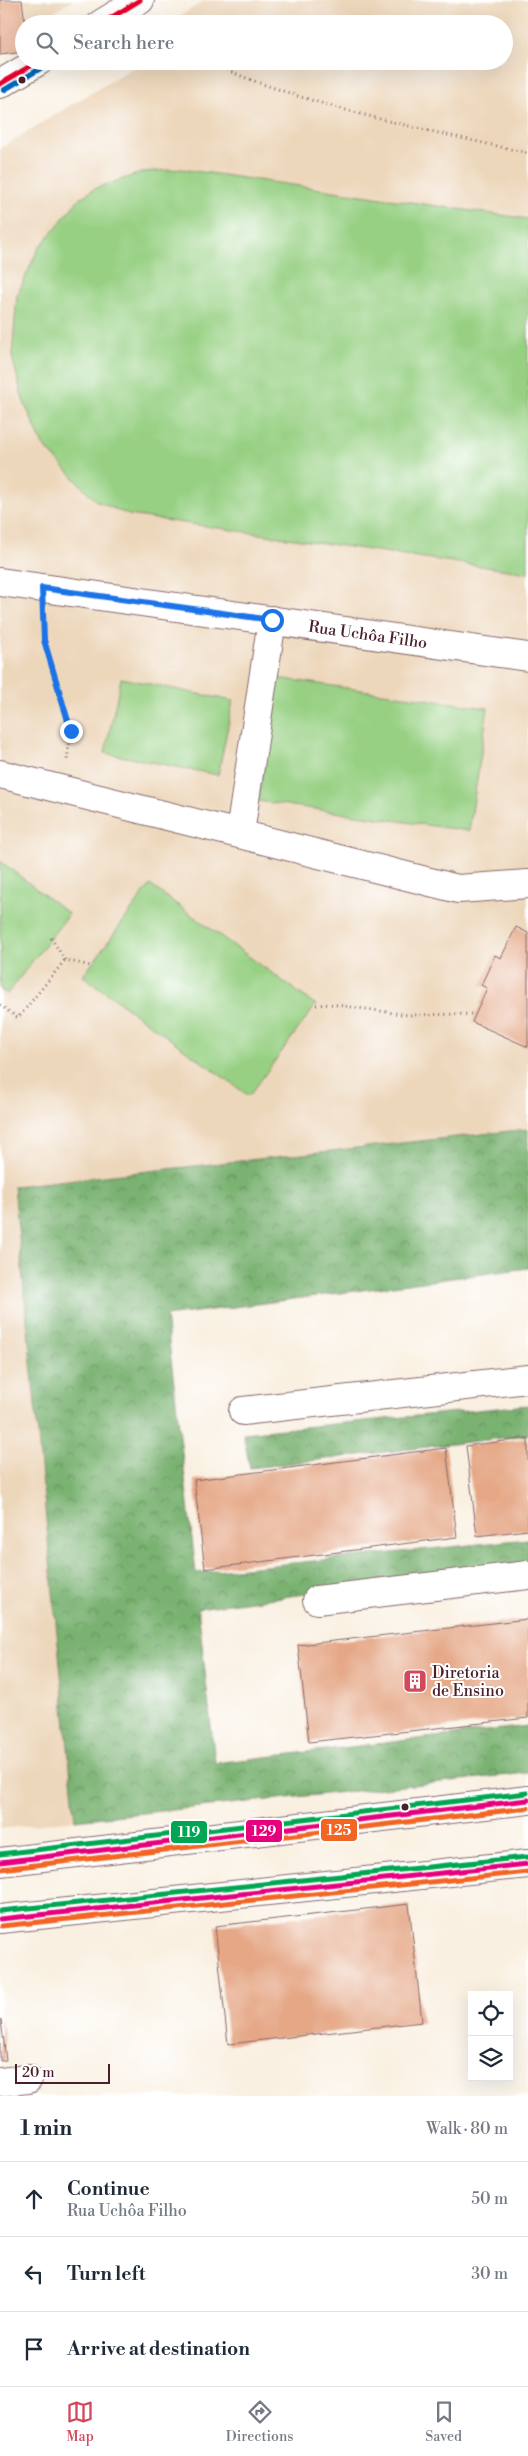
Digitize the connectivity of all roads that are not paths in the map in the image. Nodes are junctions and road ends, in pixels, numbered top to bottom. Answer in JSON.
{"nodes":[{"id":1,"x":140,"y":0,"type":"edge"},
{"id":2,"x":116,"y":15,"type":"edge"},
{"id":3,"x":24,"y":70,"type":"edge"},
{"id":4,"x":0,"y":84,"type":"edge"},
{"id":5,"x":0,"y":582,"type":"edge"},
{"id":6,"x":272,"y":620,"type":"junction"},
{"id":7,"x":528,"y":657,"type":"edge"},
{"id":8,"x":0,"y":774,"type":"edge"},
{"id":9,"x":240,"y":833,"type":"junction"},
{"id":10,"x":528,"y":884,"type":"edge"},
{"id":11,"x":528,"y":1379,"type":"edge"},
{"id":12,"x":242,"y":1411,"type":"dead end"},
{"id":13,"x":528,"y":1575,"type":"edge"},
{"id":14,"x":317,"y":1600,"type":"dead end"},
{"id":15,"x":528,"y":1800,"type":"edge"},
{"id":16,"x":0,"y":1862,"type":"edge"},
{"id":17,"x":528,"y":1864,"type":"edge"},
{"id":18,"x":0,"y":1919,"type":"edge"},
{"id":19,"x":28,"y":2079,"type":"dead end"},
{"id":20,"x":0,"y":2082,"type":"edge"}],
"edges":[{"from":1,"to":2,"type":"main road"},
{"from":3,"to":4,"type":"main road"},
{"from":5,"to":6,"type":"main road","name":"Rua Uchôa Filho"},
{"from":6,"to":7,"type":"main road","name":"Rua Uchôa Filho"},
{"from":6,"to":9,"type":"main road"},
{"from":8,"to":9,"type":"main road"},
{"from":9,"to":10,"type":"main road"},
{"from":11,"to":12,"type":"main road"},
{"from":13,"to":14,"type":"main road"},
{"from":15,"to":16,"type":"main road"},
{"from":17,"to":18,"type":"main road"},
{"from":19,"to":20,"type":"main road"}]}
